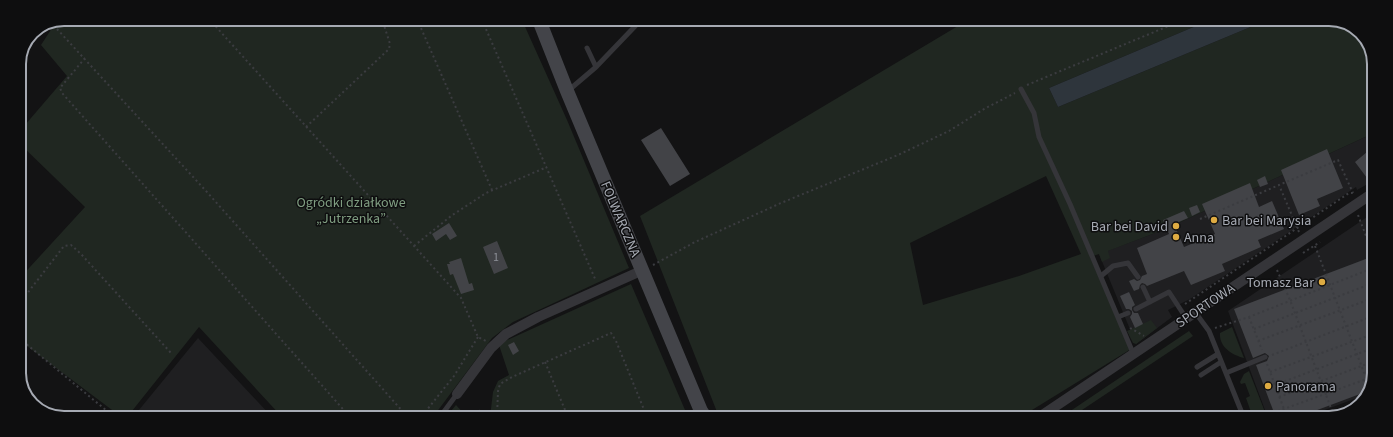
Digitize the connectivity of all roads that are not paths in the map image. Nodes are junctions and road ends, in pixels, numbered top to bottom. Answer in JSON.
{"nodes":[{"id":1,"x":541,"y":26,"type":"edge"},
{"id":2,"x":635,"y":26,"type":"edge"},
{"id":3,"x":587,"y":48,"type":"dead end"},
{"id":4,"x":596,"y":67,"type":"junction"},
{"id":5,"x":1021,"y":89,"type":"road end"},
{"id":6,"x":566,"y":91,"type":"junction"},
{"id":7,"x":1367,"y":197,"type":"edge"},
{"id":8,"x":643,"y":270,"type":"junction"},
{"id":9,"x":1101,"y":276,"type":"junction"},
{"id":10,"x":1138,"y":277,"type":"dead end"},
{"id":11,"x":1143,"y":287,"type":"dead end"},
{"id":12,"x":1150,"y":302,"type":"junction"},
{"id":13,"x":1136,"y":309,"type":"dead end"},
{"id":14,"x":1195,"y":312,"type":"junction"},
{"id":15,"x":1128,"y":313,"type":"dead end"},
{"id":16,"x":1118,"y":318,"type":"junction"},
{"id":17,"x":1186,"y":318,"type":"junction"},
{"id":18,"x":1133,"y":353,"type":"junction"},
{"id":19,"x":1218,"y":354,"type":"junction"},
{"id":20,"x":1265,"y":357,"type":"road end"},
{"id":21,"x":1221,"y":362,"type":"junction"},
{"id":22,"x":1197,"y":367,"type":"dead end"},
{"id":23,"x":1226,"y":373,"type":"junction"},
{"id":24,"x":1201,"y":375,"type":"dead end"},
{"id":25,"x":457,"y":394,"type":"joint"},
{"id":26,"x":444,"y":411,"type":"edge"},
{"id":27,"x":701,"y":411,"type":"edge"},
{"id":28,"x":1048,"y":411,"type":"edge"},
{"id":29,"x":1241,"y":411,"type":"edge"}],
"edges":[{"from":1,"to":6,"type":"street","name":"FOLWARCZNA"},
{"from":2,"to":4,"type":"lane"},
{"from":3,"to":4,"type":"lane"},
{"from":4,"to":6,"type":"lane"},
{"from":5,"to":9,"type":"lane"},
{"from":6,"to":8,"type":"street","name":"FOLWARCZNA"},
{"from":7,"to":14,"type":"street","name":"SPORTOWA"},
{"from":8,"to":25,"type":"street"},
{"from":8,"to":27,"type":"street","name":"FOLWARCZNA"},
{"from":9,"to":10,"type":"lane"},
{"from":9,"to":16,"type":"lane"},
{"from":11,"to":12,"type":"lane"},
{"from":12,"to":13,"type":"lane"},
{"from":12,"to":17,"type":"lane"},
{"from":14,"to":17,"type":"street","name":"SPORTOWA"},
{"from":14,"to":19,"type":"lane"},
{"from":15,"to":16,"type":"lane"},
{"from":16,"to":18,"type":"lane"},
{"from":17,"to":18,"type":"street","name":"SPORTOWA"},
{"from":18,"to":28,"type":"street","name":"SPORTOWA"},
{"from":19,"to":21,"type":"lane"},
{"from":19,"to":22,"type":"lane"},
{"from":20,"to":23,"type":"lane"},
{"from":21,"to":23,"type":"lane"},
{"from":21,"to":24,"type":"lane"},
{"from":23,"to":29,"type":"lane"},
{"from":25,"to":26,"type":"lane"}]}
